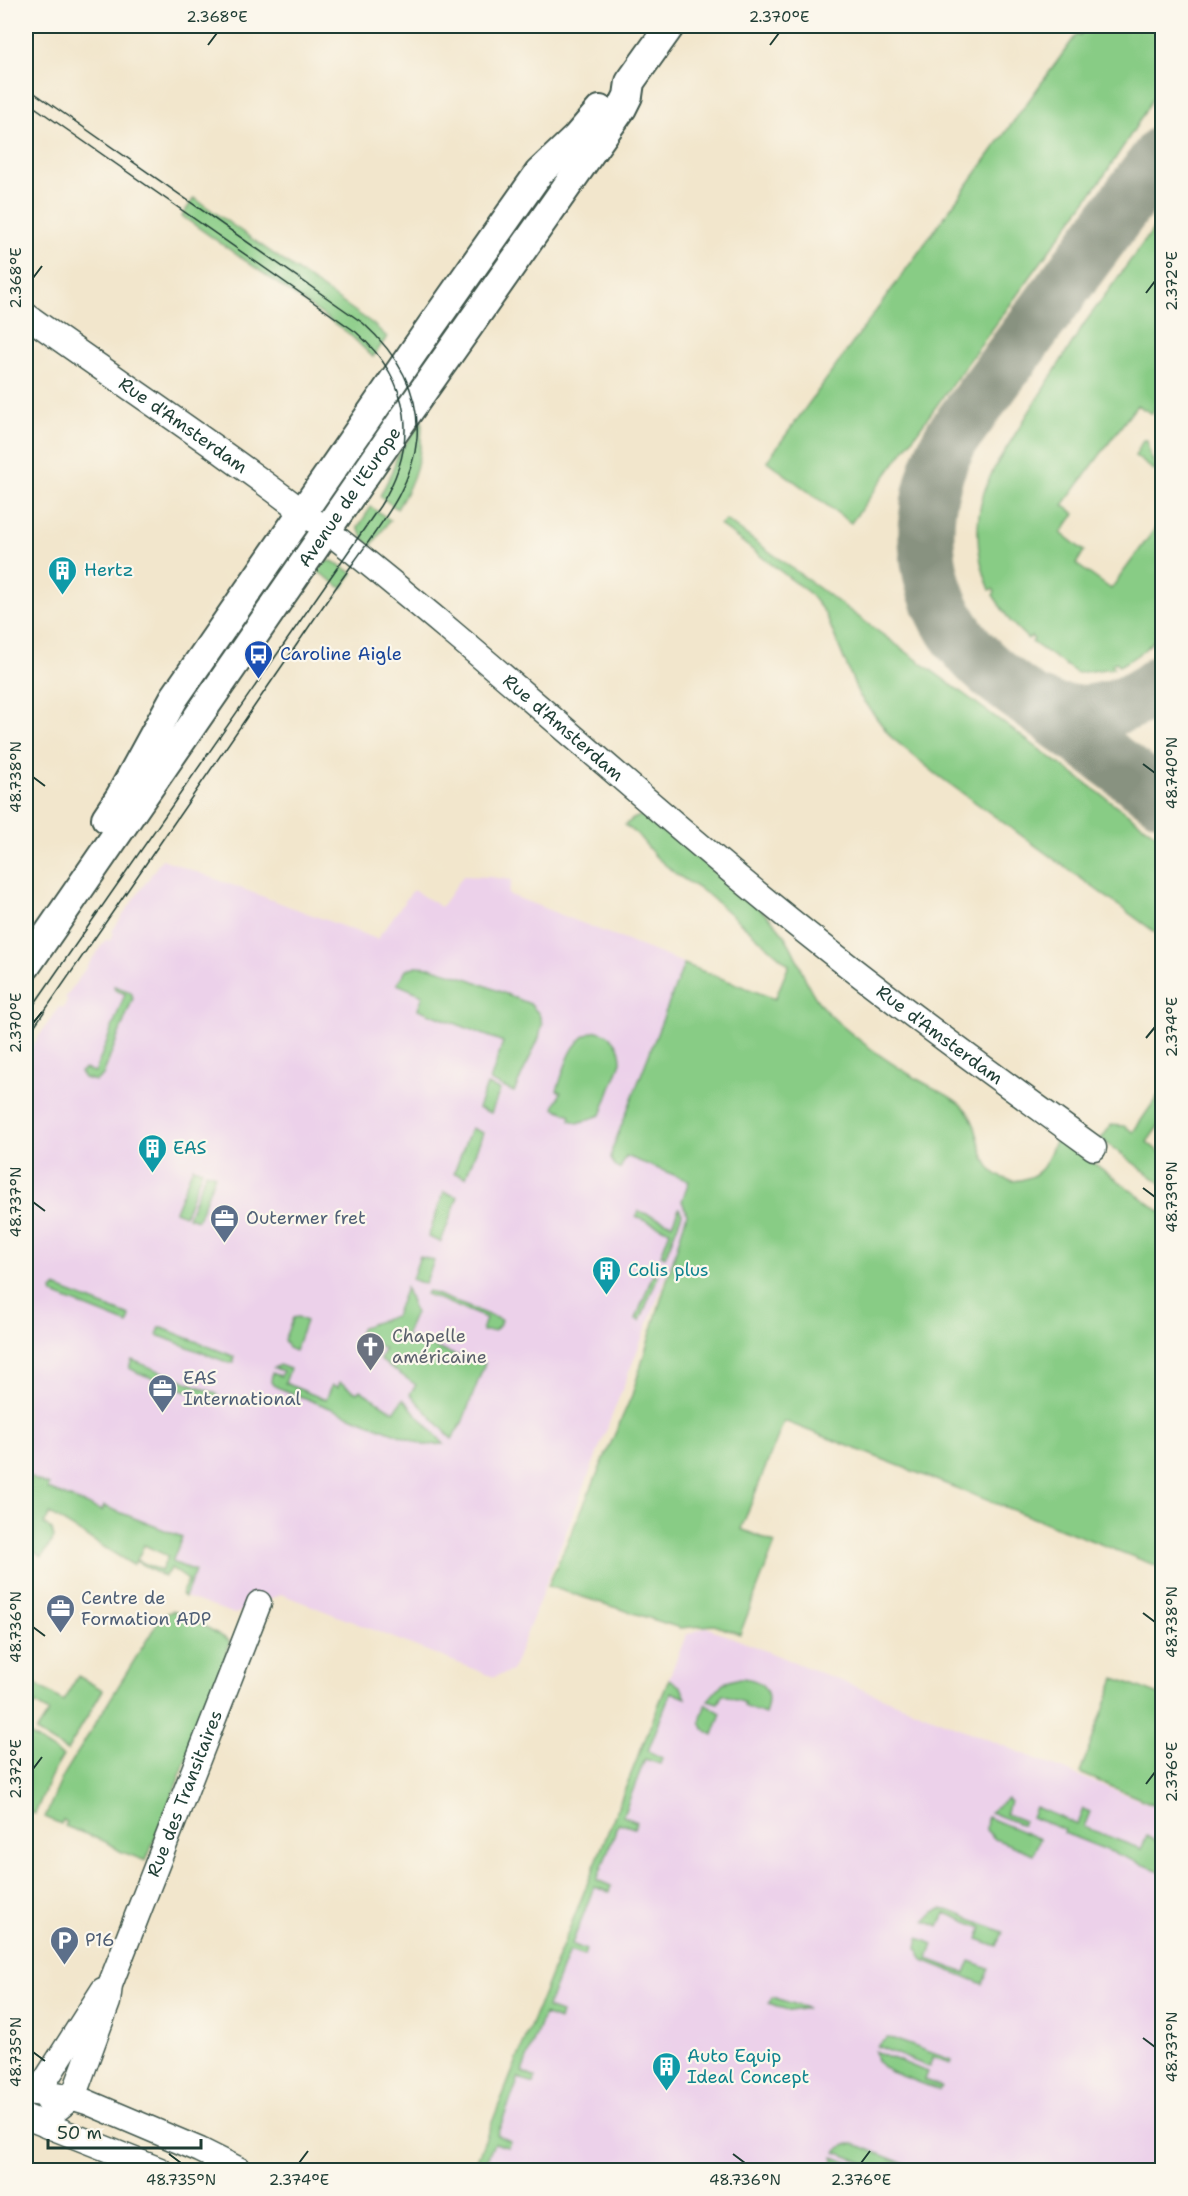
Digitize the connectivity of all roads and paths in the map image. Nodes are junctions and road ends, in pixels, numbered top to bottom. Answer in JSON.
{"nodes":[{"id":1,"x":670,"y":26,"type":"edge"},
{"id":2,"x":630,"y":82,"type":"junction"},
{"id":3,"x":26,"y":315,"type":"edge"},
{"id":4,"x":415,"y":349,"type":"junction"},
{"id":5,"x":440,"y":367,"type":"junction"},
{"id":6,"x":302,"y":512,"type":"junction"},
{"id":7,"x":327,"y":530,"type":"junction"},
{"id":8,"x":26,"y":933,"type":"edge"},
{"id":9,"x":26,"y":966,"type":"edge"},
{"id":10,"x":1094,"y":1148,"type":"dead end"},
{"id":11,"x":258,"y":1603,"type":"dead end"},
{"id":12,"x":44,"y":2106,"type":"edge"},
{"id":13,"x":152,"y":2130,"type":"junction"},
{"id":14,"x":158,"y":2170,"type":"edge"},
{"id":15,"x":240,"y":2170,"type":"edge"}],
"edges":[{"from":1,"to":2,"type":"street","name":"Avenue de l'Europe"},
{"from":2,"to":4,"type":"street","name":"Avenue de l'Europe"},
{"from":2,"to":5,"type":"street","name":"Avenue de l'Europe"},
{"from":3,"to":6,"type":"street","name":"Rue d'Amsterdam"},
{"from":4,"to":5,"type":"street"},
{"from":4,"to":6,"type":"street","name":"Avenue de l'Europe"},
{"from":5,"to":7,"type":"street","name":"Avenue de l'Europe"},
{"from":6,"to":7,"type":"street","name":"Rue d'Amsterdam"},
{"from":6,"to":8,"type":"street","name":"Avenue de l'Europe"},
{"from":7,"to":9,"type":"street","name":"Avenue de l'Europe"},
{"from":7,"to":10,"type":"street","name":"Rue d'Amsterdam"},
{"from":11,"to":12,"type":"street","name":"Rue des Transitaires"},
{"from":12,"to":13,"type":"street"},
{"from":12,"to":14,"type":"street"},
{"from":13,"to":14,"type":"street"},
{"from":13,"to":15,"type":"street"}]}
